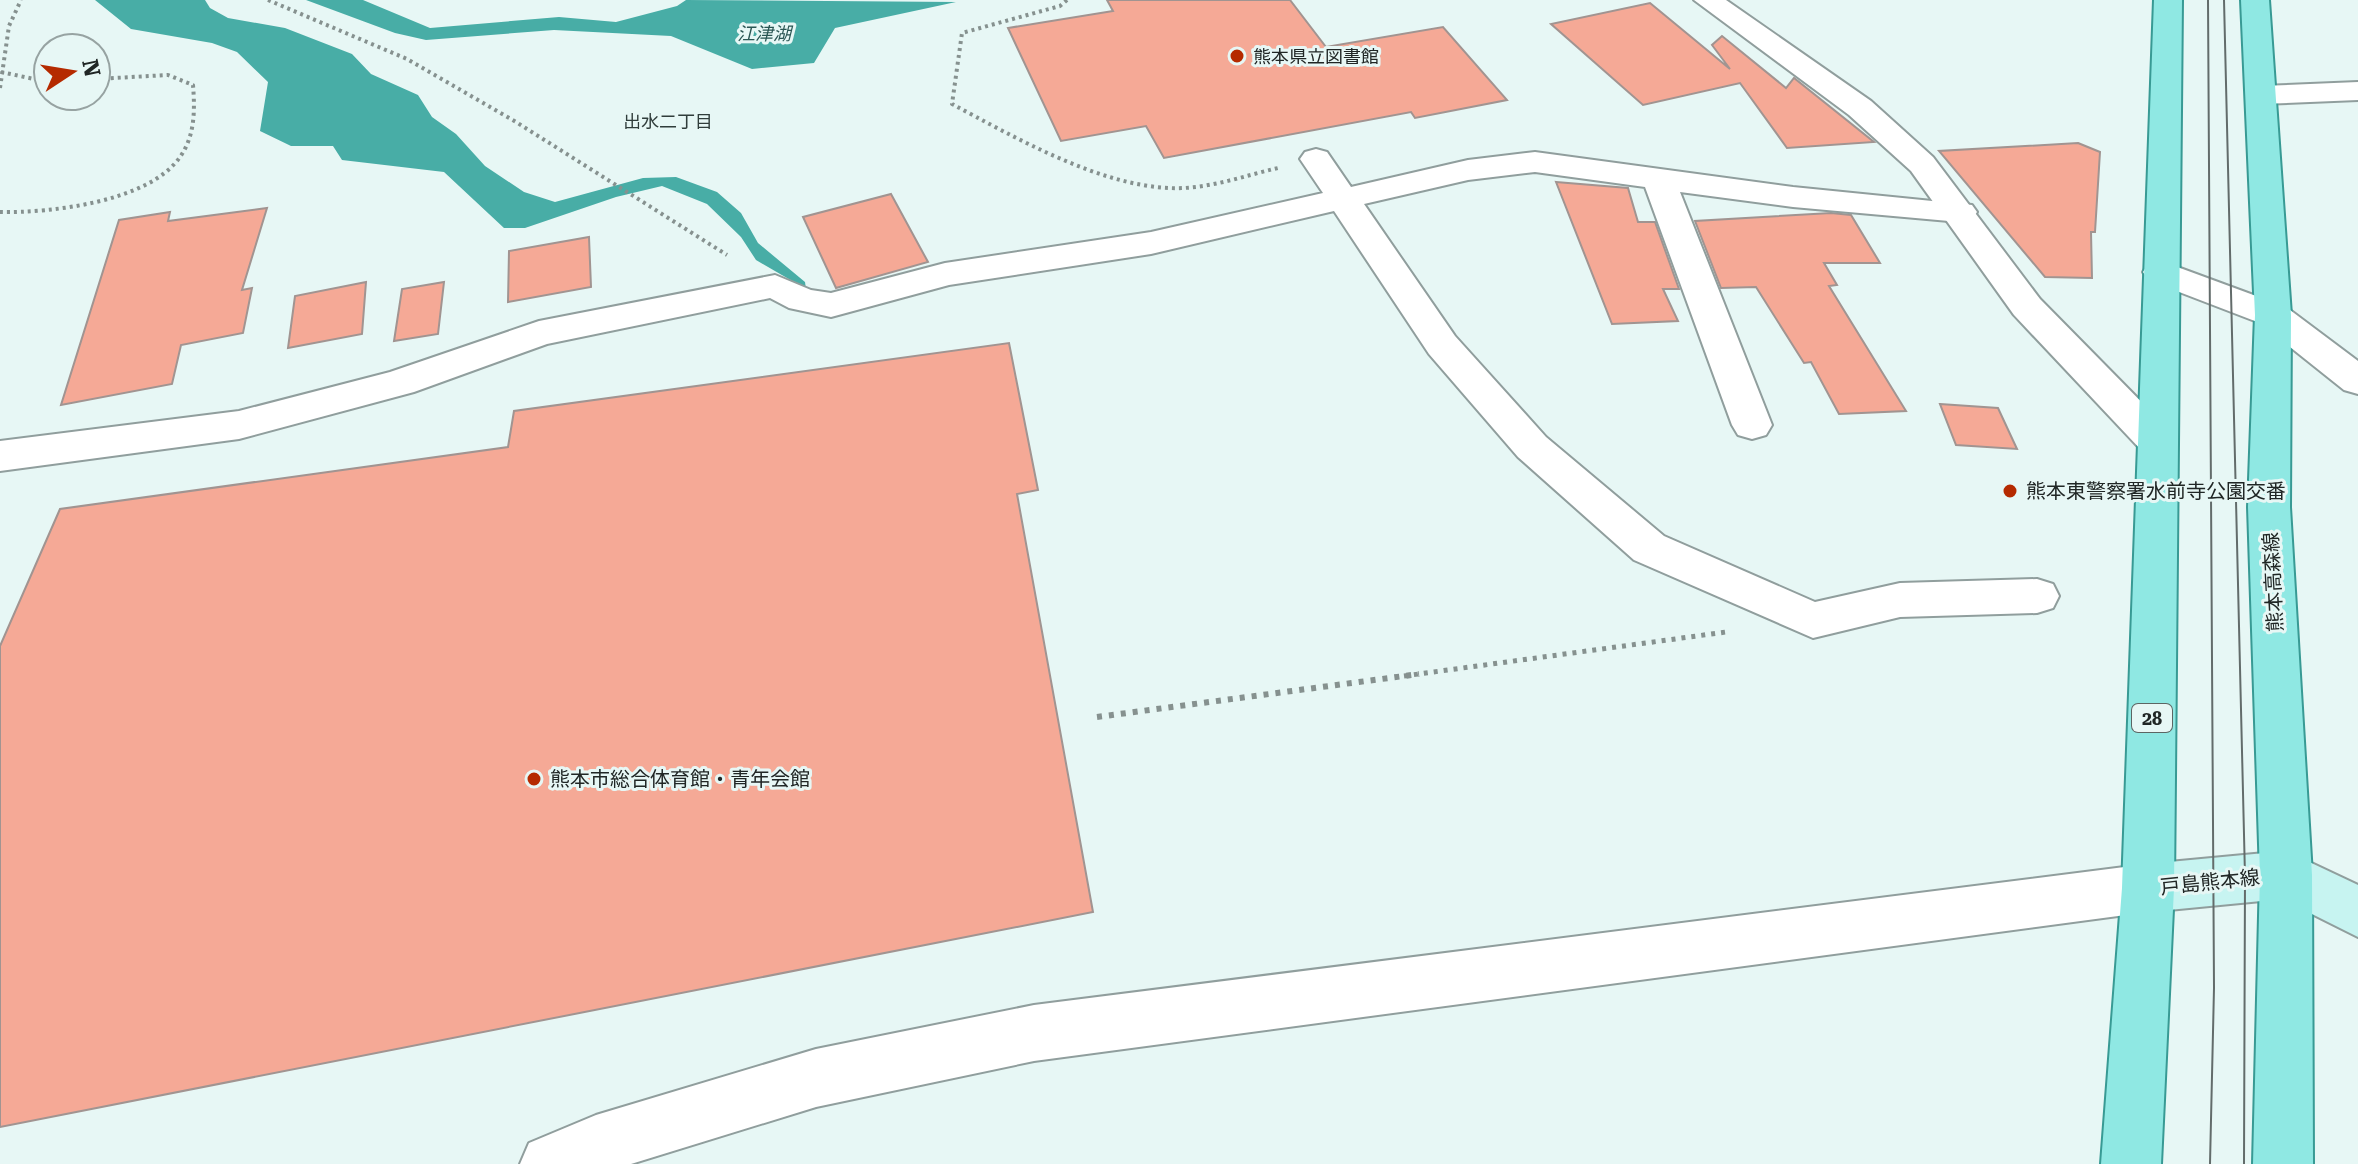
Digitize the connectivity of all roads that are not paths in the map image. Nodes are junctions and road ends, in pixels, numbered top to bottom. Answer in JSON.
{"nodes":[{"id":1,"x":1708,"y":0,"type":"edge"},
{"id":2,"x":2168,"y":0,"type":"edge"},
{"id":3,"x":2255,"y":0,"type":"edge"},
{"id":4,"x":2358,"y":91,"type":"edge"},
{"id":5,"x":2261,"y":95,"type":"junction"},
{"id":6,"x":1316,"y":159,"type":"road end"},
{"id":7,"x":1659,"y":180,"type":"junction"},
{"id":8,"x":1342,"y":197,"type":"junction"},
{"id":9,"x":1960,"y":212,"type":"junction"},
{"id":10,"x":2161,"y":272,"type":"junction"},
{"id":11,"x":2273,"y":315,"type":"junction"},
{"id":12,"x":2358,"y":381,"type":"edge"},
{"id":13,"x":1752,"y":425,"type":"dead end"},
{"id":14,"x":2157,"y":442,"type":"junction"},
{"id":15,"x":0,"y":456,"type":"edge"},
{"id":16,"x":2037,"y":596,"type":"dead end"},
{"id":17,"x":2286,"y":875,"type":"junction"},
{"id":18,"x":2148,"y":888,"type":"junction"},
{"id":19,"x":2358,"y":912,"type":"edge"},
{"id":20,"x":550,"y":1164,"type":"edge"},
{"id":21,"x":2131,"y":1164,"type":"edge"},
{"id":22,"x":2283,"y":1164,"type":"edge"}],
"edges":[{"from":1,"to":9,"type":"street"},
{"from":2,"to":10,"type":"main road","number":"28"},
{"from":3,"to":5,"type":"main road","name":"熊本高森線"},
{"from":4,"to":5,"type":"street"},
{"from":5,"to":11,"type":"main road","name":"熊本高森線"},
{"from":6,"to":8,"type":"street"},
{"from":7,"to":8,"type":"street"},
{"from":7,"to":9,"type":"street"},
{"from":7,"to":13,"type":"street"},
{"from":8,"to":15,"type":"street"},
{"from":8,"to":16,"type":"street"},
{"from":9,"to":14,"type":"street"},
{"from":10,"to":11,"type":"street"},
{"from":10,"to":14,"type":"main road","number":"28"},
{"from":11,"to":12,"type":"street"},
{"from":11,"to":17,"type":"main road","name":"熊本高森線"},
{"from":14,"to":18,"type":"main road","number":"28"},
{"from":17,"to":18,"type":"main road","name":"戸島熊本線"},
{"from":17,"to":19,"type":"main road","name":"戸島熊本線"},
{"from":17,"to":22,"type":"main road","name":"熊本高森線"},
{"from":18,"to":20,"type":"street"},
{"from":18,"to":21,"type":"main road","number":"28"}]}
